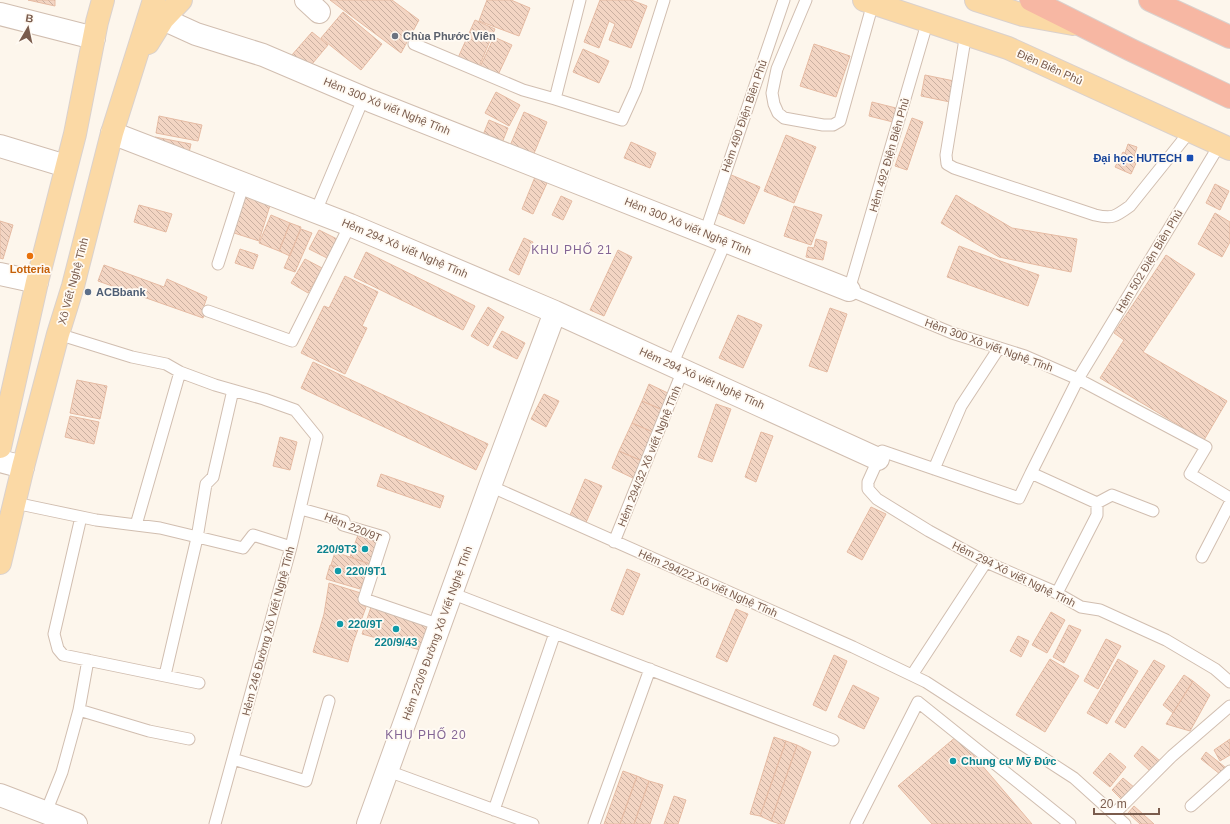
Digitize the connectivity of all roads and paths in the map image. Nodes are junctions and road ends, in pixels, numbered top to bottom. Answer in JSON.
{"nodes":[{"id":1,"x":91,"y":0,"type":"edge"},
{"id":2,"x":103,"y":0,"type":"edge"},
{"id":3,"x":154,"y":0,"type":"edge"},
{"id":4,"x":181,"y":0,"type":"edge"},
{"id":5,"x":580,"y":0,"type":"edge"},
{"id":6,"x":664,"y":0,"type":"edge"},
{"id":7,"x":784,"y":0,"type":"edge"},
{"id":8,"x":806,"y":0,"type":"edge"},
{"id":9,"x":976,"y":0,"type":"edge"},
{"id":10,"x":1031,"y":0,"type":"edge"},
{"id":11,"x":1150,"y":0,"type":"edge"},
{"id":12,"x":868,"y":2,"type":"edge"},
{"id":13,"x":0,"y":14,"type":"edge"},
{"id":14,"x":164,"y":19,"type":"junction"},
{"id":15,"x":928,"y":20,"type":"junction"},
{"id":16,"x":1082,"y":26,"type":"junction"},
{"id":17,"x":95,"y":30,"type":"junction"},
{"id":18,"x":966,"y":34,"type":"junction"},
{"id":19,"x":1230,"y":37,"type":"edge"},
{"id":20,"x":414,"y":44,"type":"dead end"},
{"id":21,"x":134,"y":64,"type":"junction"},
{"id":22,"x":364,"y":97,"type":"junction"},
{"id":23,"x":1230,"y":97,"type":"edge"},
{"id":24,"x":555,"y":99,"type":"junction"},
{"id":25,"x":1191,"y":130,"type":"junction"},
{"id":26,"x":112,"y":133,"type":"junction"},
{"id":27,"x":0,"y":146,"type":"edge"},
{"id":28,"x":1225,"y":146,"type":"edge"},
{"id":29,"x":66,"y":166,"type":"junction"},
{"id":30,"x":244,"y":183,"type":"junction"},
{"id":31,"x":316,"y":211,"type":"junction"},
{"id":32,"x":350,"y":225,"type":"junction"},
{"id":33,"x":705,"y":233,"type":"junction"},
{"id":34,"x":726,"y":241,"type":"junction"},
{"id":35,"x":218,"y":264,"type":"dead end"},
{"id":36,"x":0,"y":274,"type":"edge"},
{"id":37,"x":37,"y":282,"type":"junction"},
{"id":38,"x":849,"y":290,"type":"junction"},
{"id":39,"x":208,"y":311,"type":"dead end"},
{"id":40,"x":555,"y":312,"type":"junction"},
{"id":41,"x":58,"y":334,"type":"junction"},
{"id":42,"x":999,"y":348,"type":"junction"},
{"id":43,"x":677,"y":367,"type":"junction"},
{"id":44,"x":180,"y":372,"type":"junction"},
{"id":45,"x":1078,"y":379,"type":"junction"},
{"id":46,"x":232,"y":390,"type":"junction"},
{"id":47,"x":0,"y":447,"type":"edge"},
{"id":48,"x":878,"y":459,"type":"junction"},
{"id":49,"x":0,"y":461,"type":"edge"},
{"id":50,"x":23,"y":467,"type":"junction"},
{"id":51,"x":934,"y":469,"type":"junction"},
{"id":52,"x":1031,"y":473,"type":"junction"},
{"id":53,"x":490,"y":486,"type":"junction"},
{"id":54,"x":1230,"y":498,"type":"edge"},
{"id":55,"x":1097,"y":502,"type":"junction"},
{"id":56,"x":15,"y":503,"type":"junction"},
{"id":57,"x":1230,"y":504,"type":"edge"},
{"id":58,"x":300,"y":509,"type":"junction"},
{"id":59,"x":1153,"y":511,"type":"dead end"},
{"id":60,"x":81,"y":517,"type":"junction"},
{"id":61,"x":136,"y":525,"type":"junction"},
{"id":62,"x":198,"y":538,"type":"junction"},
{"id":63,"x":614,"y":542,"type":"junction"},
{"id":64,"x":291,"y":547,"type":"junction"},
{"id":65,"x":1202,"y":558,"type":"dead end"},
{"id":66,"x":986,"y":562,"type":"junction"},
{"id":67,"x":0,"y":563,"type":"edge"},
{"id":68,"x":452,"y":593,"type":"junction"},
{"id":69,"x":1057,"y":593,"type":"junction"},
{"id":70,"x":440,"y":625,"type":"junction"},
{"id":71,"x":555,"y":632,"type":"junction"},
{"id":72,"x":88,"y":660,"type":"junction"},
{"id":73,"x":650,"y":669,"type":"junction"},
{"id":74,"x":164,"y":675,"type":"junction"},
{"id":75,"x":912,"y":675,"type":"junction"},
{"id":76,"x":1230,"y":682,"type":"edge"},
{"id":77,"x":199,"y":683,"type":"dead end"},
{"id":78,"x":329,"y":701,"type":"dead end"},
{"id":79,"x":1230,"y":706,"type":"edge"},
{"id":80,"x":79,"y":710,"type":"junction"},
{"id":81,"x":189,"y":739,"type":"dead end"},
{"id":82,"x":833,"y":740,"type":"dead end"},
{"id":83,"x":233,"y":759,"type":"junction"},
{"id":84,"x":388,"y":771,"type":"junction"},
{"id":85,"x":1230,"y":771,"type":"edge"},
{"id":86,"x":0,"y":795,"type":"edge"},
{"id":87,"x":1191,"y":806,"type":"dead end"},
{"id":88,"x":494,"y":810,"type":"junction"},
{"id":89,"x":46,"y":812,"type":"junction"},
{"id":90,"x":1114,"y":814,"type":"junction"},
{"id":91,"x":76,"y":824,"type":"edge"},
{"id":92,"x":215,"y":824,"type":"edge"},
{"id":93,"x":368,"y":824,"type":"edge"},
{"id":94,"x":533,"y":824,"type":"edge"},
{"id":95,"x":594,"y":824,"type":"edge"},
{"id":96,"x":856,"y":824,"type":"edge"},
{"id":97,"x":1070,"y":824,"type":"edge"},
{"id":98,"x":1125,"y":824,"type":"edge"}],
"edges":[{"from":1,"to":17,"type":"main road"},
{"from":2,"to":17,"type":"main road"},
{"from":3,"to":21,"type":"main road","name":"Xô Viết Nghệ Tĩnh"},
{"from":4,"to":14,"type":"main road"},
{"from":5,"to":24,"type":"lane"},
{"from":6,"to":24,"type":"lane"},
{"from":7,"to":33,"type":"lane","name":"Hẻm 490 Điện Biên Phủ"},
{"from":8,"to":12,"type":"lane"},
{"from":9,"to":16,"type":"main road"},
{"from":10,"to":16,"type":"highway"},
{"from":11,"to":19,"type":"highway"},
{"from":12,"to":15,"type":"main road","name":"Điện Biên Phủ"},
{"from":13,"to":17,"type":"street"},
{"from":14,"to":21,"type":"main road"},
{"from":14,"to":22,"type":"street","name":"Hẻm 300 Xô viết Nghệ Tĩnh"},
{"from":15,"to":18,"type":"main road","name":"Điện Biên Phủ"},
{"from":15,"to":38,"type":"lane","name":"Hẻm 492 Điện Biên Phủ"},
{"from":16,"to":23,"type":"highway"},
{"from":17,"to":29,"type":"main road"},
{"from":18,"to":25,"type":"main road","name":"Điện Biên Phủ"},
{"from":18,"to":25,"type":"lane"},
{"from":20,"to":24,"type":"lane"},
{"from":21,"to":26,"type":"main road","name":"Xô Viết Nghệ Tĩnh"},
{"from":22,"to":31,"type":"lane"},
{"from":22,"to":33,"type":"street","name":"Hẻm 300 Xô viết Nghệ Tĩnh"},
{"from":25,"to":28,"type":"main road","name":"Điện Biên Phủ"},
{"from":26,"to":30,"type":"street","name":"Hẻm 294 Xô viết Nghệ Tĩnh"},
{"from":26,"to":41,"type":"main road","name":"Xô Viết Nghệ Tĩnh"},
{"from":27,"to":29,"type":"street"},
{"from":28,"to":45,"type":"lane","name":"Hẻm 502 Điện Biên Phủ"},
{"from":29,"to":37,"type":"main road"},
{"from":30,"to":31,"type":"street","name":"Hẻm 294 Xô viết Nghệ Tĩnh"},
{"from":30,"to":35,"type":"lane"},
{"from":31,"to":32,"type":"street","name":"Hẻm 294 Xô viết Nghệ Tĩnh"},
{"from":32,"to":39,"type":"lane"},
{"from":32,"to":40,"type":"street","name":"Hẻm 294 Xô viết Nghệ Tĩnh"},
{"from":33,"to":34,"type":"street","name":"Hẻm 300 Xô viết Nghệ Tĩnh"},
{"from":34,"to":38,"type":"street","name":"Hẻm 300 Xô viết Nghệ Tĩnh"},
{"from":34,"to":43,"type":"lane","name":"Hẻm 294/32 Xô viết Nghệ Tĩnh"},
{"from":36,"to":37,"type":"street"},
{"from":37,"to":47,"type":"main road"},
{"from":38,"to":42,"type":"lane","name":"Hẻm 300 Xô viết Nghệ Tĩnh"},
{"from":40,"to":43,"type":"street","name":"Hẻm 294 Xô viết Nghệ Tĩnh"},
{"from":40,"to":53,"type":"street","name":"Hẻm 220/9 Đường Xô Viết Nghệ Tĩnh"},
{"from":41,"to":44,"type":"lane"},
{"from":41,"to":50,"type":"main road","name":"Xô Viết Nghệ Tĩnh"},
{"from":42,"to":45,"type":"lane","name":"Hẻm 300 Xô viết Nghệ Tĩnh"},
{"from":42,"to":51,"type":"lane"},
{"from":43,"to":48,"type":"street","name":"Hẻm 294 Xô viết Nghệ Tĩnh"},
{"from":43,"to":63,"type":"lane","name":"Hẻm 294/32 Xô viết Nghệ Tĩnh"},
{"from":44,"to":46,"type":"lane"},
{"from":44,"to":61,"type":"lane"},
{"from":45,"to":52,"type":"lane","name":"Hẻm 502 Điện Biên Phủ"},
{"from":45,"to":54,"type":"lane","name":"Hẻm 300 Xô viết Nghệ Tĩnh"},
{"from":46,"to":58,"type":"lane","name":"Hẻm 246 Đường Xô Viết Nghệ Tĩnh"},
{"from":46,"to":62,"type":"lane"},
{"from":48,"to":51,"type":"lane"},
{"from":48,"to":66,"type":"lane","name":"Hẻm 294 Xô viết Nghệ Tĩnh"},
{"from":49,"to":50,"type":"street"},
{"from":50,"to":56,"type":"main road","name":"Xô Viết Nghệ Tĩnh"},
{"from":51,"to":52,"type":"lane","name":"Hẻm 502 Điện Biên Phủ"},
{"from":52,"to":55,"type":"lane"},
{"from":53,"to":63,"type":"lane","name":"Hẻm 294/22 Xô viết Nghệ Tĩnh"},
{"from":53,"to":68,"type":"street","name":"Hẻm 220/9 Đường Xô Viết Nghệ Tĩnh"},
{"from":55,"to":59,"type":"lane"},
{"from":55,"to":69,"type":"lane"},
{"from":56,"to":60,"type":"lane"},
{"from":56,"to":67,"type":"main road","name":"Xô Viết Nghệ Tĩnh"},
{"from":57,"to":65,"type":"lane"},
{"from":58,"to":64,"type":"lane","name":"Hẻm 246 Đường Xô Viết Nghệ Tĩnh"},
{"from":58,"to":70,"type":"lane","name":"Hẻm 220/9T"},
{"from":60,"to":61,"type":"lane"},
{"from":60,"to":72,"type":"lane"},
{"from":61,"to":62,"type":"lane"},
{"from":62,"to":64,"type":"lane"},
{"from":62,"to":74,"type":"lane"},
{"from":63,"to":75,"type":"lane","name":"Hẻm 294/22 Xô viết Nghệ Tĩnh"},
{"from":64,"to":83,"type":"lane","name":"Hẻm 246 Đường Xô Viết Nghệ Tĩnh"},
{"from":66,"to":69,"type":"lane","name":"Hẻm 294 Xô viết Nghệ Tĩnh"},
{"from":66,"to":75,"type":"lane"},
{"from":68,"to":70,"type":"street","name":"Hẻm 220/9 Đường Xô Viết Nghệ Tĩnh"},
{"from":68,"to":71,"type":"lane"},
{"from":69,"to":76,"type":"lane","name":"Hẻm 294 Xô viết Nghệ Tĩnh"},
{"from":70,"to":84,"type":"street","name":"Hẻm 220/9 Đường Xô Viết Nghệ Tĩnh"},
{"from":71,"to":73,"type":"lane"},
{"from":71,"to":88,"type":"lane"},
{"from":72,"to":74,"type":"lane"},
{"from":72,"to":80,"type":"lane"},
{"from":73,"to":82,"type":"lane"},
{"from":73,"to":95,"type":"lane"},
{"from":74,"to":77,"type":"lane"},
{"from":75,"to":90,"type":"lane","name":"Hẻm 294/22 Xô viết Nghệ Tĩnh"},
{"from":78,"to":83,"type":"lane"},
{"from":79,"to":90,"type":"lane"},
{"from":80,"to":81,"type":"lane"},
{"from":80,"to":89,"type":"lane"},
{"from":83,"to":92,"type":"lane","name":"Hẻm 246 Đường Xô Viết Nghệ Tĩnh"},
{"from":84,"to":88,"type":"lane"},
{"from":84,"to":93,"type":"street","name":"Hẻm 220/9 Đường Xô Viết Nghệ Tĩnh"},
{"from":85,"to":87,"type":"lane"},
{"from":86,"to":89,"type":"street"},
{"from":88,"to":94,"type":"lane"},
{"from":89,"to":91,"type":"street"},
{"from":90,"to":98,"type":"lane","name":"Hẻm 294/22 Xô viết Nghệ Tĩnh"},
{"from":96,"to":97,"type":"lane"}]}
